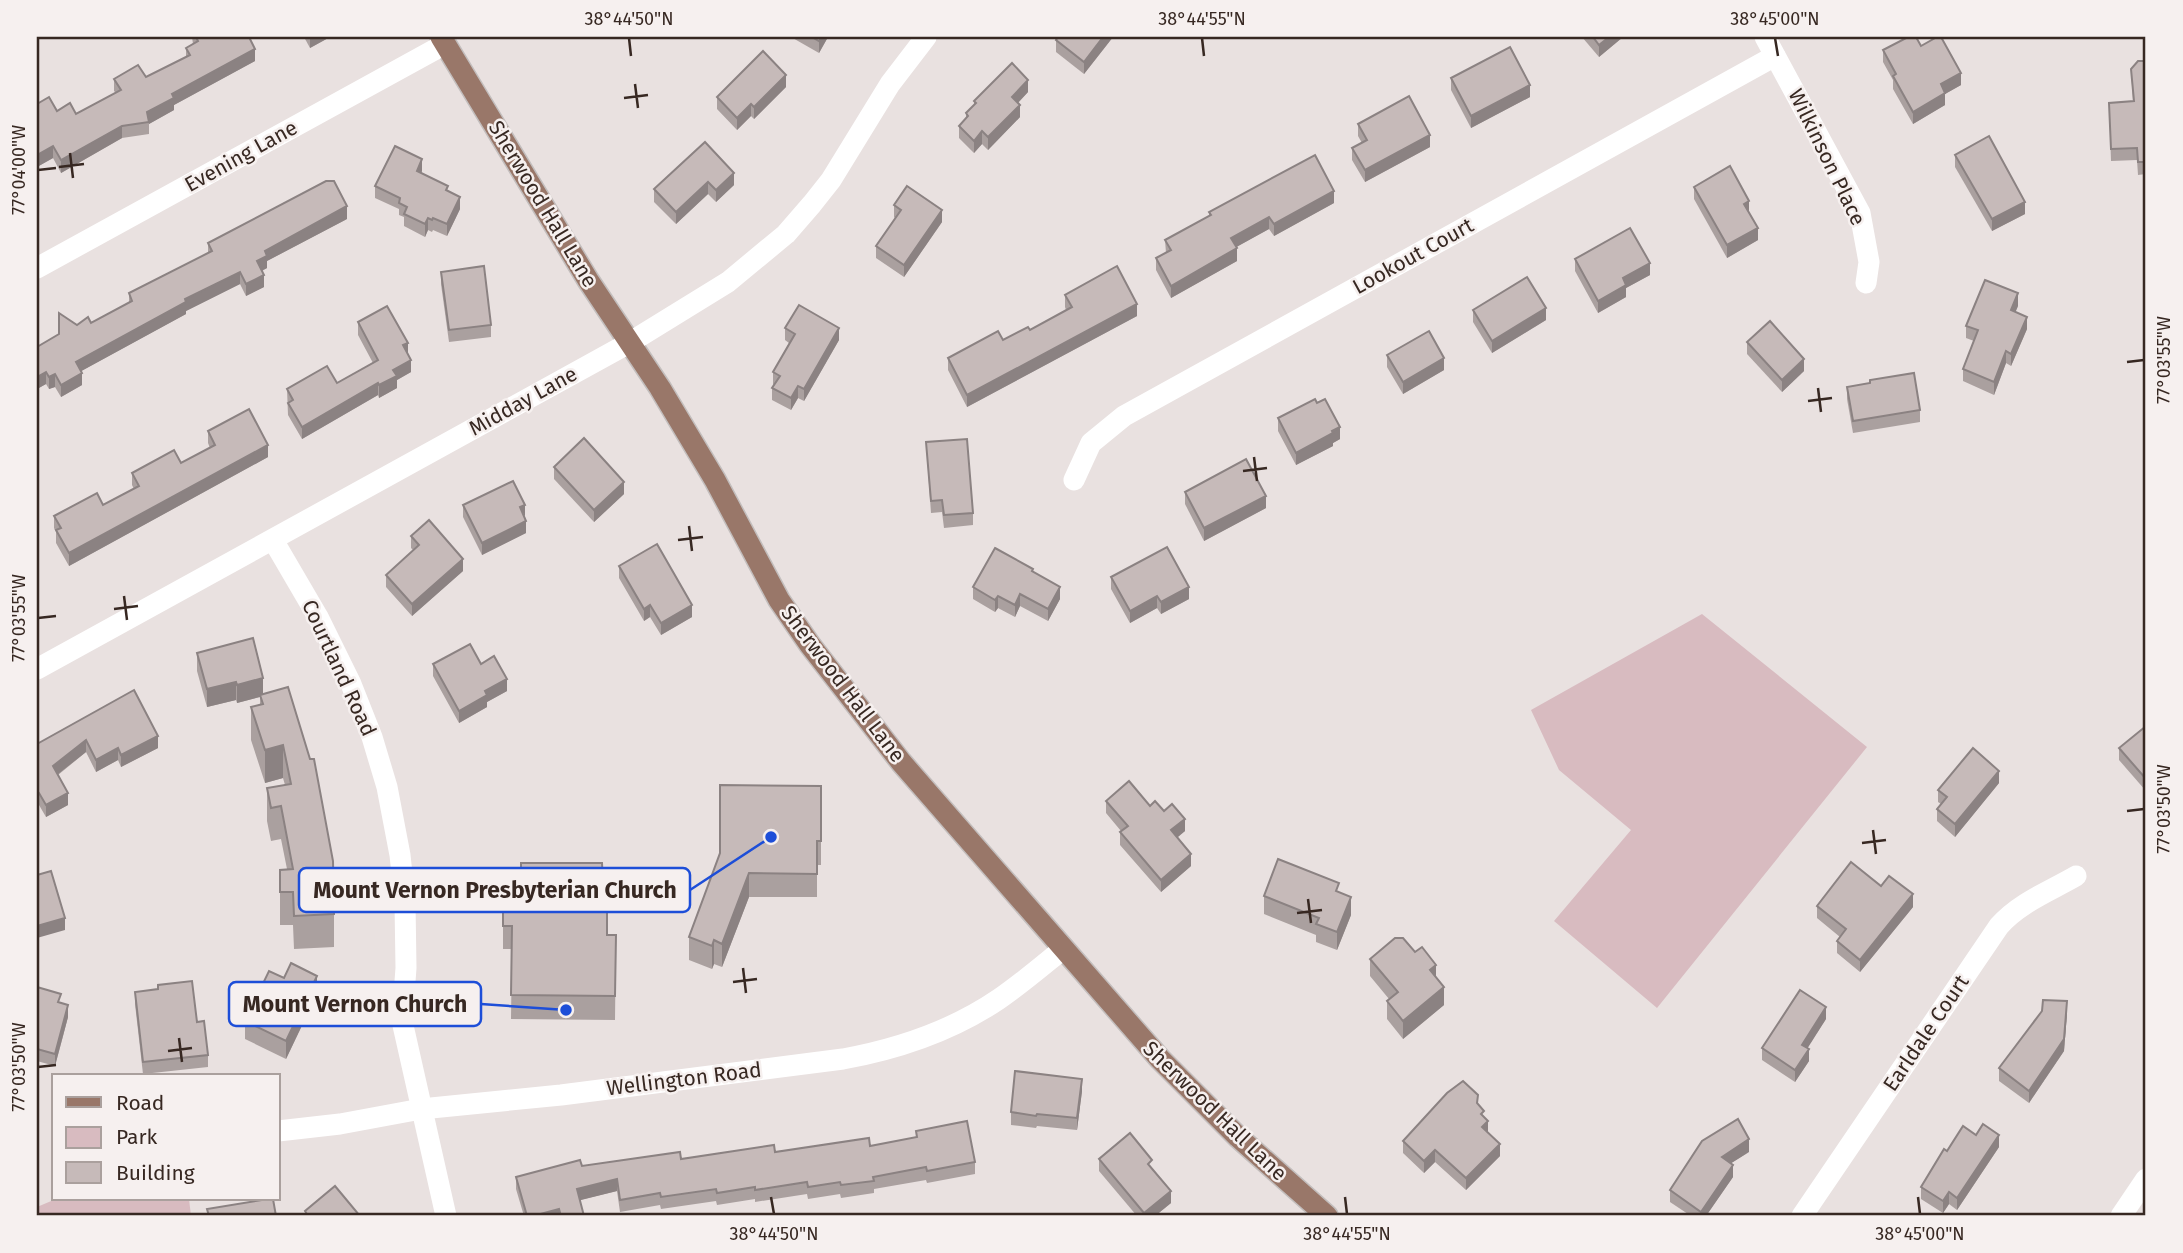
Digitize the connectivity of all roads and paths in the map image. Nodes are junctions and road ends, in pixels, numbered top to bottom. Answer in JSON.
{"nodes":[{"id":1,"x":926,"y":37,"type":"edge"},
{"id":2,"x":1765,"y":37,"type":"edge"},
{"id":3,"x":443,"y":40,"type":"edge"},
{"id":4,"x":1776,"y":56,"type":"junction"},
{"id":5,"x":37,"y":268,"type":"edge"},
{"id":6,"x":1867,"y":283,"type":"dead end"},
{"id":7,"x":629,"y":343,"type":"junction"},
{"id":8,"x":1074,"y":480,"type":"dead end"},
{"id":9,"x":273,"y":540,"type":"junction"},
{"id":10,"x":37,"y":669,"type":"edge"},
{"id":11,"x":2076,"y":876,"type":"dead end"},
{"id":12,"x":1063,"y":949,"type":"junction"},
{"id":13,"x":421,"y":1109,"type":"junction"},
{"id":14,"x":280,"y":1131,"type":"edge"},
{"id":15,"x":2146,"y":1179,"type":"edge"},
{"id":16,"x":446,"y":1216,"type":"edge"},
{"id":17,"x":1327,"y":1216,"type":"edge"},
{"id":18,"x":1802,"y":1216,"type":"edge"},
{"id":19,"x":2121,"y":1216,"type":"edge"}],
"edges":[{"from":1,"to":7,"type":"street","name":"Midday Lane"},
{"from":2,"to":4,"type":"street","name":"Wilkinson Place"},
{"from":3,"to":5,"type":"street","name":"Evening Lane"},
{"from":3,"to":7,"type":"main road","name":"Sherwood Hall Lane"},
{"from":4,"to":6,"type":"street","name":"Wilkinson Place"},
{"from":4,"to":8,"type":"street","name":"Lookout Court"},
{"from":7,"to":9,"type":"street","name":"Midday Lane"},
{"from":7,"to":12,"type":"main road","name":"Sherwood Hall Lane"},
{"from":9,"to":10,"type":"street","name":"Midday Lane"},
{"from":9,"to":13,"type":"street","name":"Courtland Road"},
{"from":11,"to":18,"type":"street","name":"Earldale Court"},
{"from":12,"to":13,"type":"street","name":"Wellington Road"},
{"from":12,"to":17,"type":"main road","name":"Sherwood Hall Lane"},
{"from":13,"to":14,"type":"street","name":"Wellington Road"},
{"from":13,"to":16,"type":"street","name":"Courtland Road"},
{"from":15,"to":19,"type":"street"}]}
